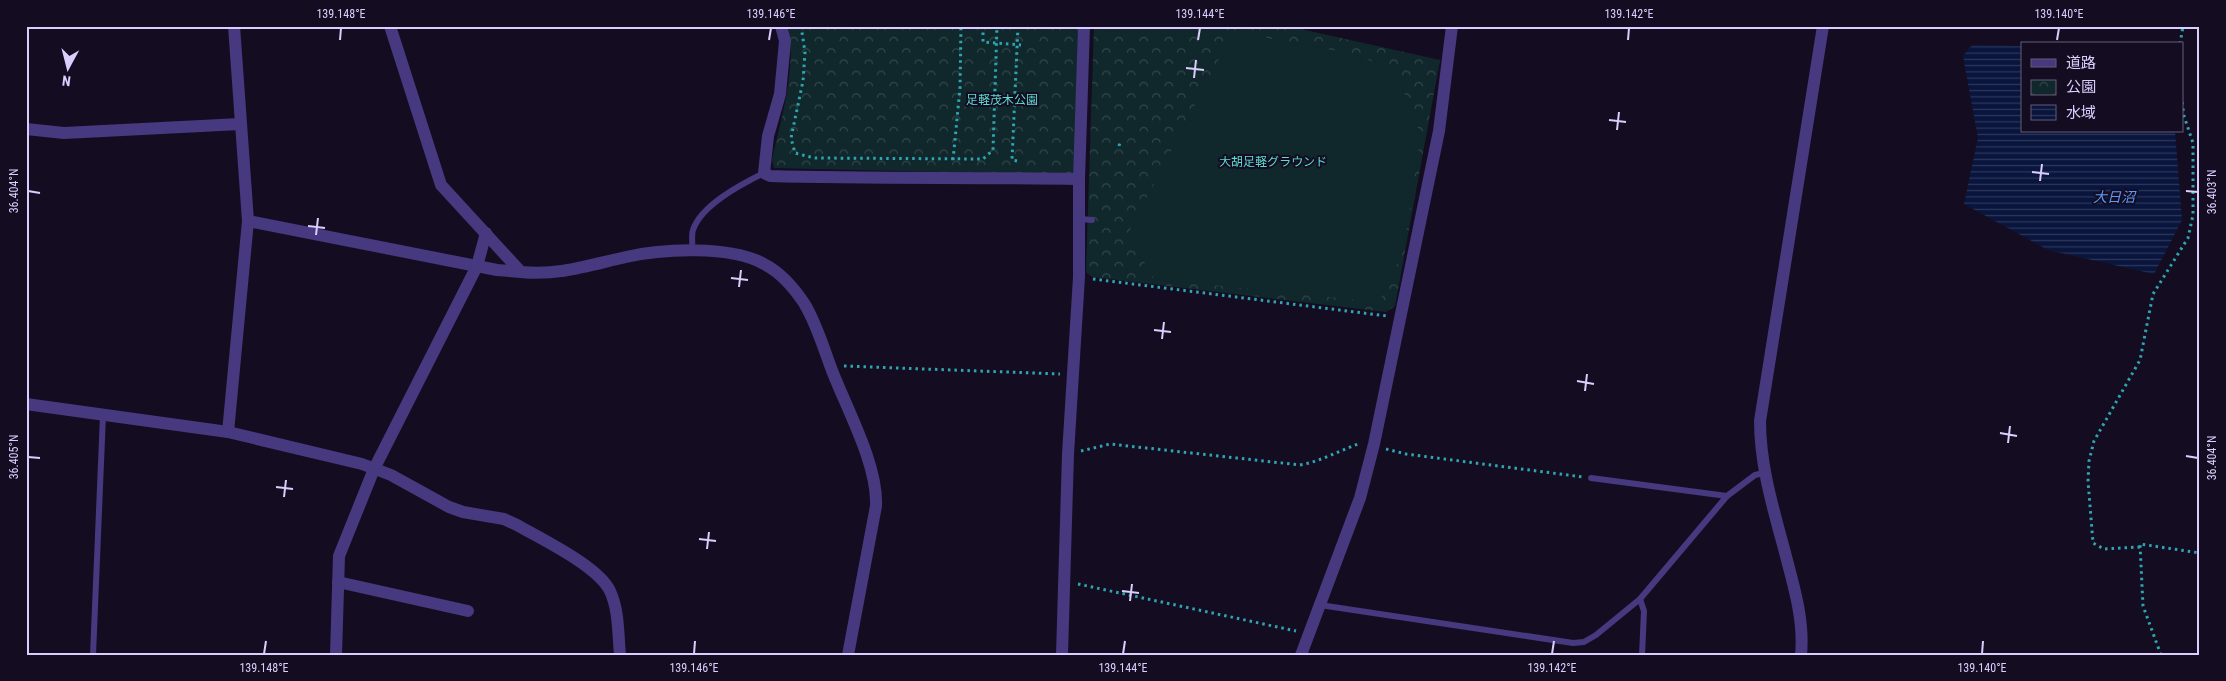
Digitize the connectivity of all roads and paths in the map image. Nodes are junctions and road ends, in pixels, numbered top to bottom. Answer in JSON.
{"nodes":[{"id":1,"x":234,"y":26,"type":"edge"},
{"id":2,"x":390,"y":26,"type":"edge"},
{"id":3,"x":781,"y":26,"type":"edge"},
{"id":4,"x":800,"y":26,"type":"edge"},
{"id":5,"x":961,"y":26,"type":"edge"},
{"id":6,"x":983,"y":26,"type":"edge"},
{"id":7,"x":997,"y":26,"type":"edge"},
{"id":8,"x":1018,"y":26,"type":"edge"},
{"id":9,"x":1084,"y":26,"type":"edge"},
{"id":10,"x":1452,"y":26,"type":"edge"},
{"id":11,"x":1823,"y":26,"type":"edge"},
{"id":12,"x":2183,"y":26,"type":"edge"},
{"id":13,"x":2180,"y":42,"type":"edge"},
{"id":14,"x":996,"y":44,"type":"junction"},
{"id":15,"x":1019,"y":45,"type":"junction"},
{"id":16,"x":2184,"y":116,"type":"edge"},
{"id":17,"x":240,"y":124,"type":"junction"},
{"id":18,"x":26,"y":129,"type":"edge"},
{"id":19,"x":953,"y":160,"type":"junction"},
{"id":20,"x":1017,"y":161,"type":"dead end"},
{"id":21,"x":764,"y":173,"type":"junction"},
{"id":22,"x":1079,"y":179,"type":"junction"},
{"id":23,"x":248,"y":221,"type":"junction"},
{"id":24,"x":486,"y":233,"type":"junction"},
{"id":25,"x":692,"y":250,"type":"junction"},
{"id":26,"x":477,"y":266,"type":"junction"},
{"id":27,"x":521,"y":272,"type":"junction"},
{"id":28,"x":1079,"y":278,"type":"junction"},
{"id":29,"x":1400,"y":318,"type":"junction"},
{"id":30,"x":831,"y":367,"type":"junction"},
{"id":31,"x":1073,"y":374,"type":"junction"},
{"id":32,"x":26,"y":404,"type":"edge"},
{"id":33,"x":104,"y":415,"type":"junction"},
{"id":34,"x":228,"y":432,"type":"junction"},
{"id":35,"x":1374,"y":444,"type":"junction"},
{"id":36,"x":1068,"y":454,"type":"junction"},
{"id":37,"x":374,"y":468,"type":"junction"},
{"id":38,"x":1764,"y":473,"type":"junction"},
{"id":39,"x":1591,"y":478,"type":"joint"},
{"id":40,"x":1727,"y":496,"type":"junction"},
{"id":41,"x":2140,"y":547,"type":"junction"},
{"id":42,"x":2200,"y":553,"type":"edge"},
{"id":43,"x":1065,"y":581,"type":"junction"},
{"id":44,"x":338,"y":582,"type":"junction"},
{"id":45,"x":1640,"y":599,"type":"junction"},
{"id":46,"x":1320,"y":605,"type":"junction"},
{"id":47,"x":468,"y":612,"type":"dead end"},
{"id":48,"x":1309,"y":634,"type":"junction"},
{"id":49,"x":93,"y":655,"type":"edge"},
{"id":50,"x":336,"y":655,"type":"edge"},
{"id":51,"x":620,"y":655,"type":"edge"},
{"id":52,"x":848,"y":655,"type":"edge"},
{"id":53,"x":1062,"y":655,"type":"edge"},
{"id":54,"x":1301,"y":655,"type":"edge"},
{"id":55,"x":1642,"y":655,"type":"edge"},
{"id":56,"x":1801,"y":655,"type":"edge"},
{"id":57,"x":2161,"y":655,"type":"edge"}],
"edges":[{"from":1,"to":17,"type":"street"},
{"from":2,"to":24,"type":"street"},
{"from":3,"to":21,"type":"street"},
{"from":4,"to":19,"type":"path"},
{"from":5,"to":19,"type":"path"},
{"from":6,"to":14,"type":"path"},
{"from":7,"to":14,"type":"path"},
{"from":8,"to":15,"type":"path"},
{"from":9,"to":22,"type":"street"},
{"from":10,"to":29,"type":"street"},
{"from":11,"to":38,"type":"street"},
{"from":12,"to":13,"type":"path"},
{"from":14,"to":15,"type":"path"},
{"from":14,"to":19,"type":"path"},
{"from":15,"to":20,"type":"path"},
{"from":16,"to":41,"type":"path"},
{"from":17,"to":18,"type":"street"},
{"from":17,"to":23,"type":"street"},
{"from":21,"to":22,"type":"street"},
{"from":21,"to":25,"type":"lane"},
{"from":22,"to":28,"type":"street"},
{"from":23,"to":26,"type":"street"},
{"from":23,"to":34,"type":"street"},
{"from":24,"to":26,"type":"street"},
{"from":24,"to":27,"type":"street"},
{"from":25,"to":27,"type":"street"},
{"from":25,"to":30,"type":"street"},
{"from":26,"to":27,"type":"street"},
{"from":26,"to":37,"type":"street"},
{"from":28,"to":29,"type":"path"},
{"from":28,"to":31,"type":"street"},
{"from":29,"to":35,"type":"street"},
{"from":30,"to":31,"type":"path"},
{"from":30,"to":52,"type":"street"},
{"from":31,"to":36,"type":"street"},
{"from":32,"to":33,"type":"street"},
{"from":33,"to":34,"type":"street"},
{"from":33,"to":49,"type":"lane"},
{"from":34,"to":37,"type":"street"},
{"from":35,"to":36,"type":"path"},
{"from":35,"to":39,"type":"path"},
{"from":35,"to":46,"type":"street"},
{"from":36,"to":43,"type":"street"},
{"from":37,"to":44,"type":"street"},
{"from":37,"to":51,"type":"street"},
{"from":38,"to":40,"type":"lane"},
{"from":38,"to":56,"type":"street"},
{"from":39,"to":40,"type":"lane"},
{"from":40,"to":45,"type":"lane"},
{"from":41,"to":42,"type":"path"},
{"from":41,"to":57,"type":"path"},
{"from":43,"to":48,"type":"path"},
{"from":43,"to":53,"type":"street"},
{"from":44,"to":47,"type":"street"},
{"from":44,"to":50,"type":"street"},
{"from":45,"to":46,"type":"lane"},
{"from":45,"to":55,"type":"lane"},
{"from":46,"to":48,"type":"street"},
{"from":48,"to":54,"type":"street"}]}
